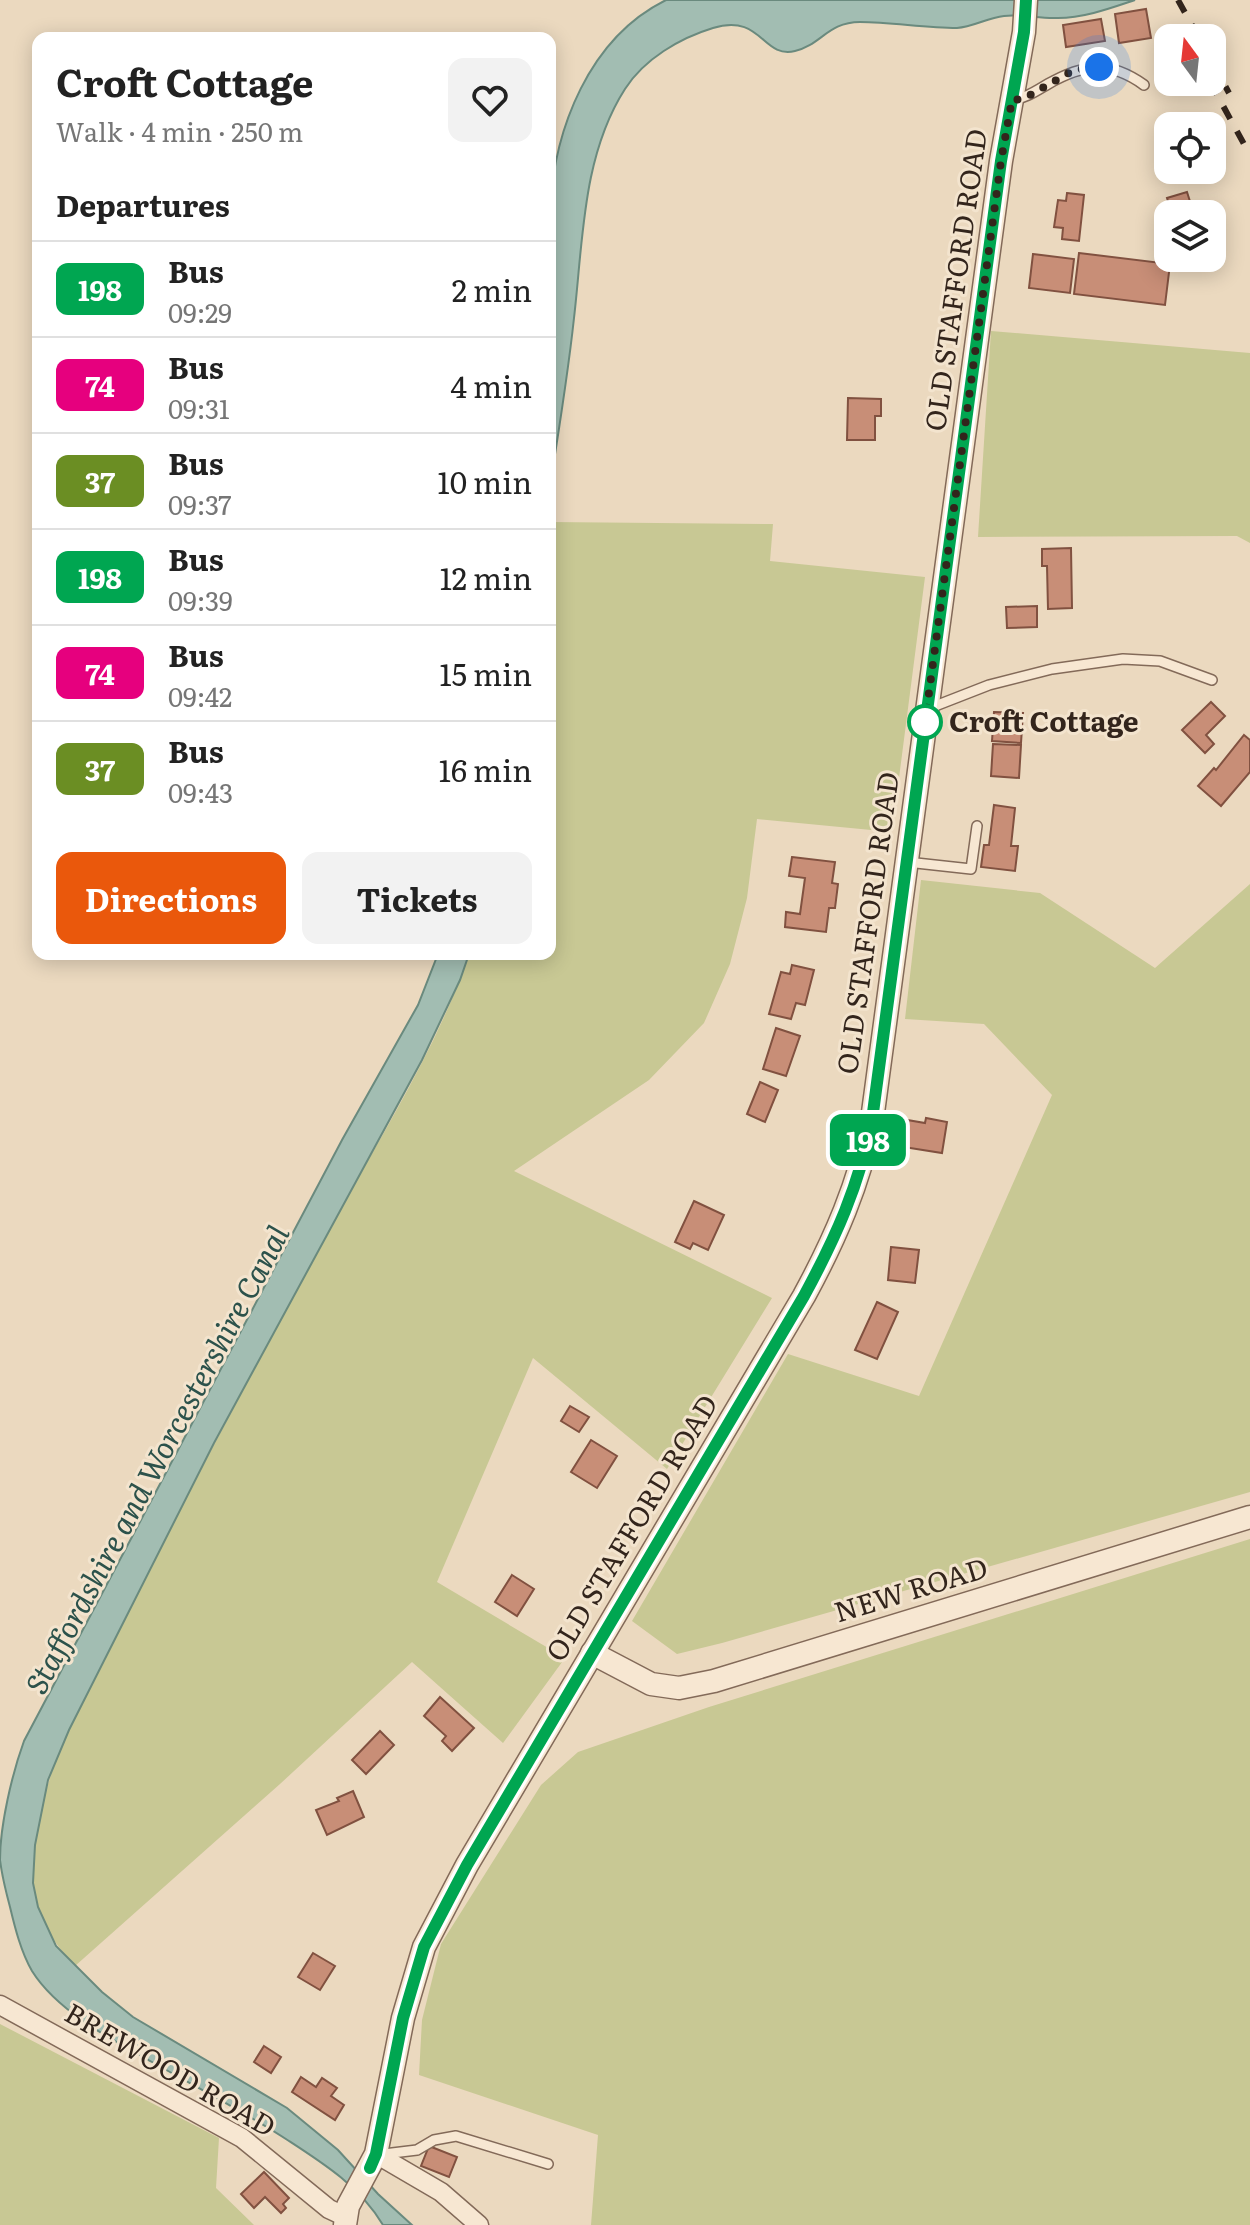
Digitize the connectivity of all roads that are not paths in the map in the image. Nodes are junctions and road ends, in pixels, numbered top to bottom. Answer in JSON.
{"nodes":[{"id":1,"x":1026,"y":0,"type":"edge"},
{"id":2,"x":1144,"y":85,"type":"dead end"},
{"id":3,"x":1012,"y":100,"type":"junction"},
{"id":4,"x":1212,"y":680,"type":"dead end"},
{"id":5,"x":927,"y":709,"type":"junction"},
{"id":6,"x":977,"y":826,"type":"dead end"},
{"id":7,"x":907,"y":862,"type":"junction"},
{"id":8,"x":1250,"y":1517,"type":"edge"},
{"id":9,"x":592,"y":1653,"type":"junction"},
{"id":10,"x":0,"y":2005,"type":"edge"},
{"id":11,"x":373,"y":2161,"type":"junction"},
{"id":12,"x":548,"y":2164,"type":"dead end"},
{"id":13,"x":346,"y":2216,"type":"edge"},
{"id":14,"x":479,"y":2225,"type":"edge"}],
"edges":[{"from":1,"to":3,"type":"street","name":"OLD STAFFORD ROAD"},
{"from":2,"to":3,"type":"lane"},
{"from":3,"to":5,"type":"street","name":"OLD STAFFORD ROAD"},
{"from":4,"to":5,"type":"lane"},
{"from":5,"to":7,"type":"street","name":"OLD STAFFORD ROAD"},
{"from":6,"to":7,"type":"lane"},
{"from":7,"to":9,"type":"street","name":"OLD STAFFORD ROAD"},
{"from":8,"to":9,"type":"street","name":"NEW ROAD"},
{"from":9,"to":11,"type":"street","name":"OLD STAFFORD ROAD"},
{"from":10,"to":13,"type":"street","name":"BREWOOD ROAD"},
{"from":11,"to":12,"type":"lane"},
{"from":11,"to":13,"type":"street","name":"OLD STAFFORD ROAD"},
{"from":11,"to":14,"type":"street"}]}
